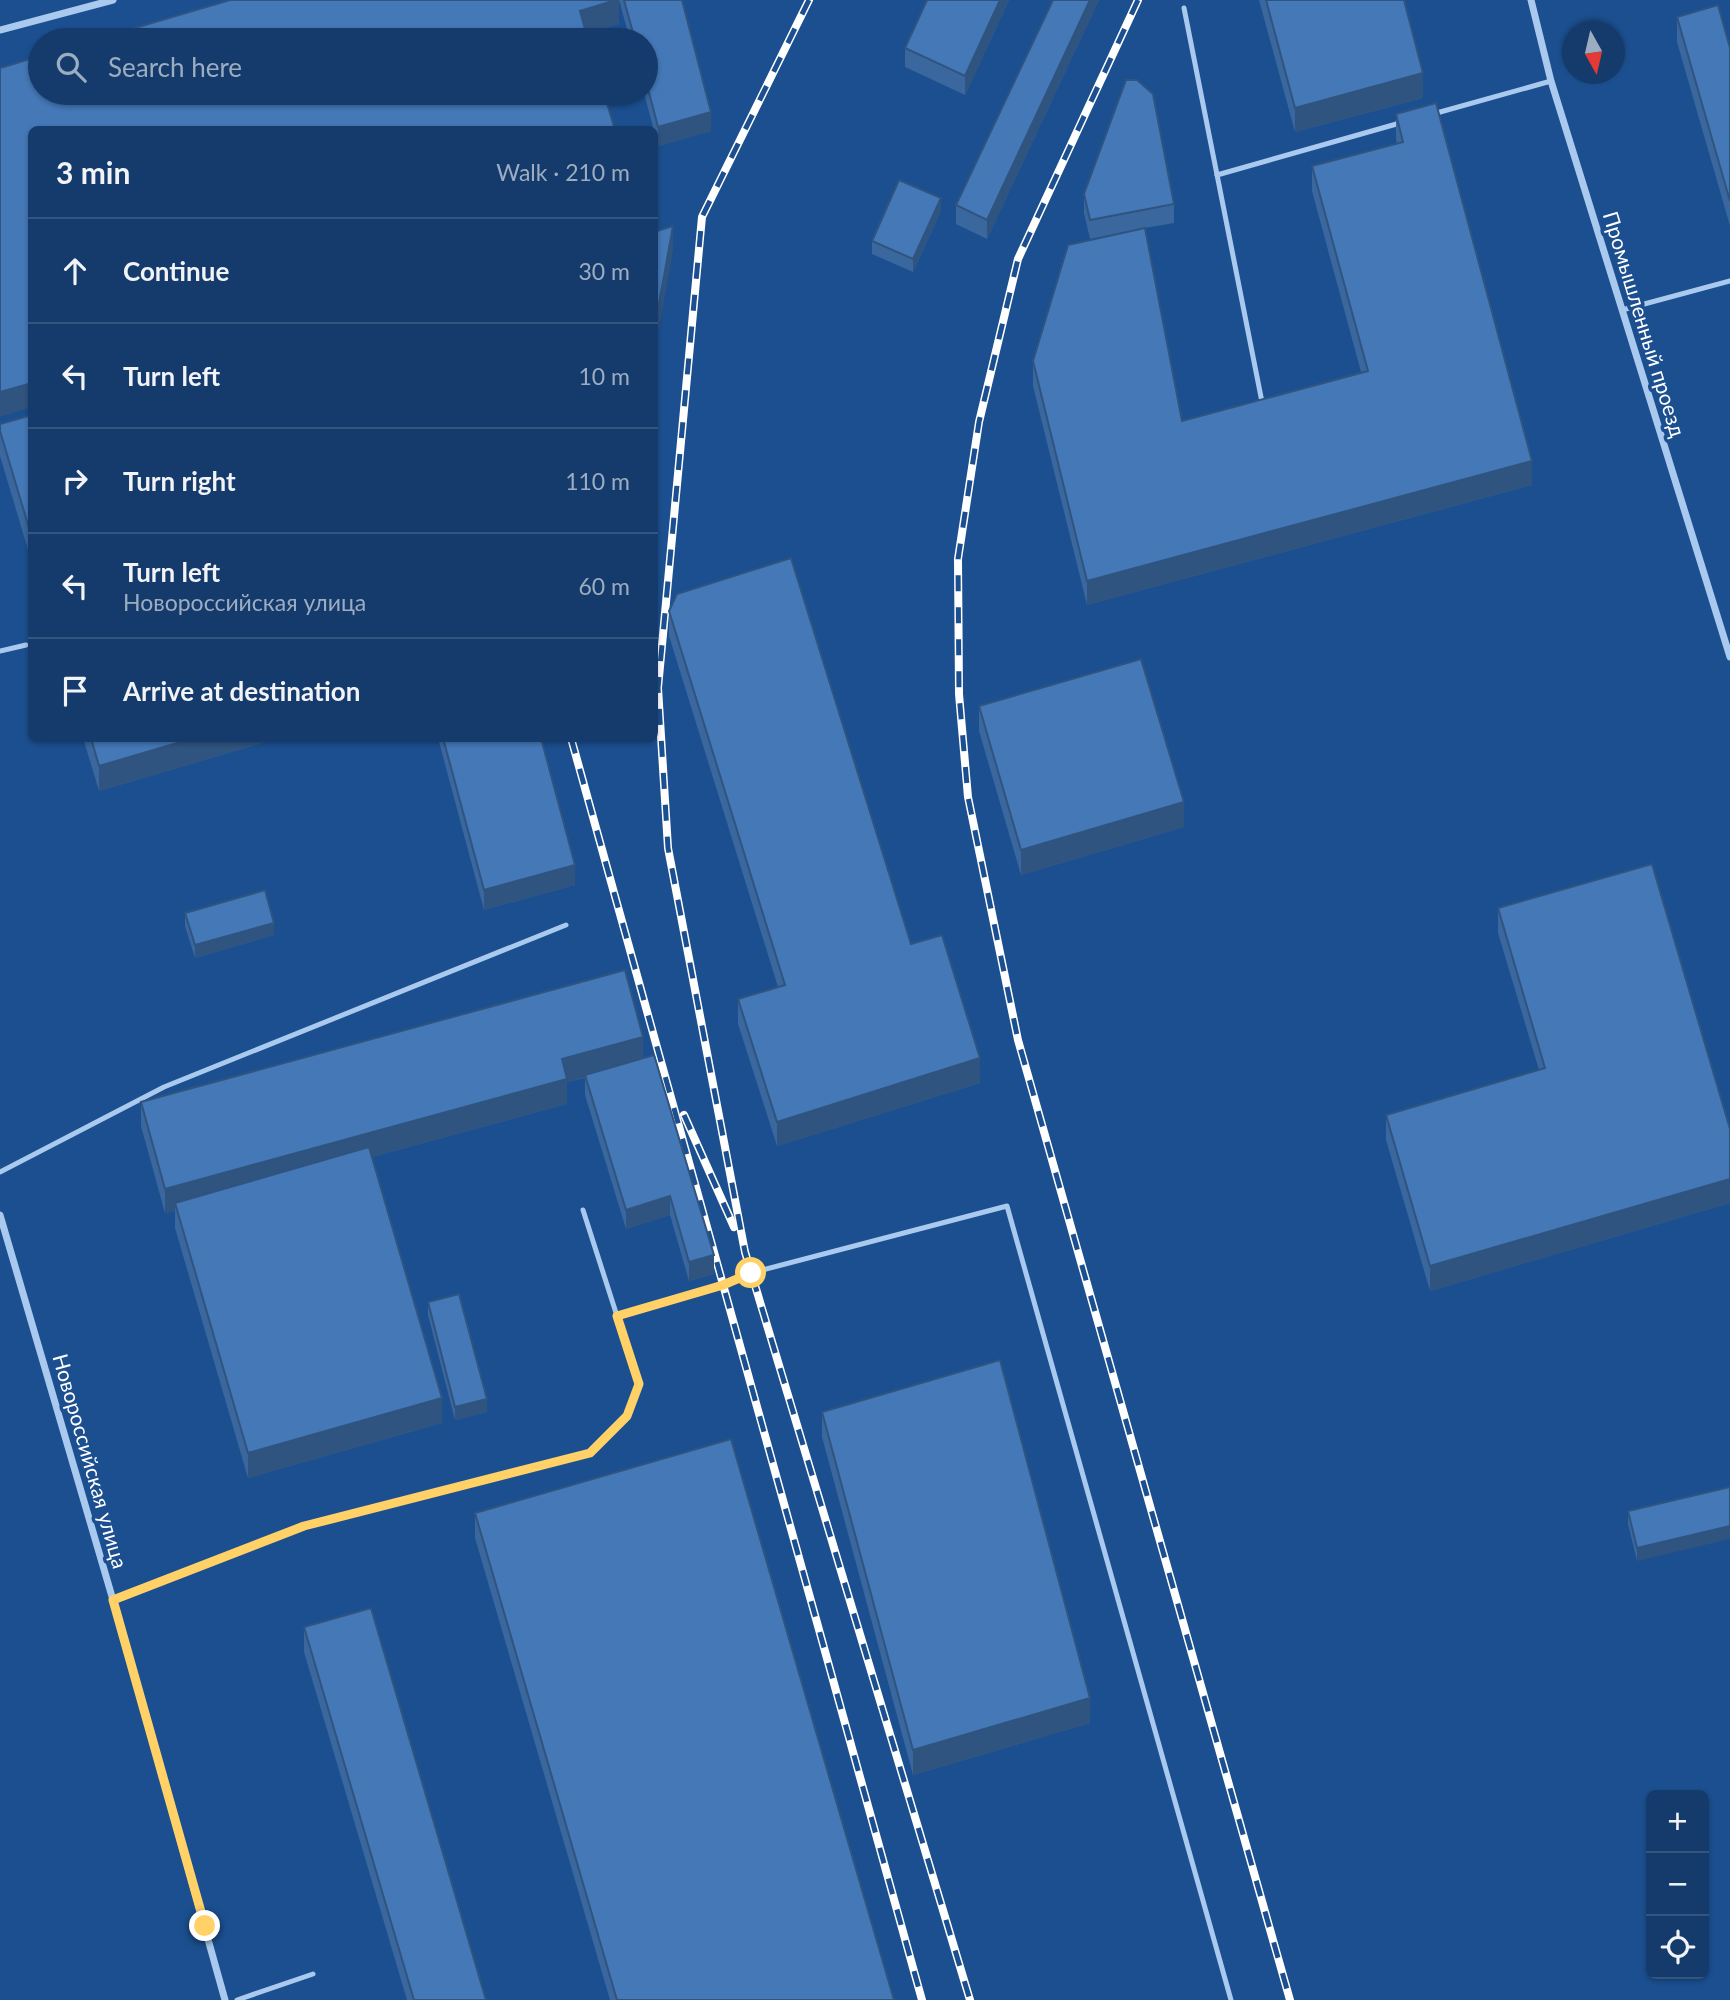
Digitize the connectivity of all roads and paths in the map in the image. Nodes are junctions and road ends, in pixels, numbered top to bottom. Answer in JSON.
{"nodes":[{"id":1,"x":113,"y":0,"type":"edge"},
{"id":2,"x":1531,"y":0,"type":"edge"},
{"id":3,"x":1184,"y":8,"type":"dead end"},
{"id":4,"x":0,"y":30,"type":"edge"},
{"id":5,"x":1551,"y":81,"type":"junction"},
{"id":6,"x":1431,"y":115,"type":"edge"},
{"id":7,"x":1404,"y":122,"type":"edge"},
{"id":8,"x":1217,"y":175,"type":"junction"},
{"id":9,"x":1730,"y":281,"type":"edge"},
{"id":10,"x":1622,"y":310,"type":"junction"},
{"id":11,"x":1262,"y":402,"type":"edge"},
{"id":12,"x":26,"y":645,"type":"dead end"},
{"id":13,"x":0,"y":651,"type":"edge"},
{"id":14,"x":1730,"y":656,"type":"edge"},
{"id":15,"x":566,"y":925,"type":"dead end"},
{"id":16,"x":0,"y":1171,"type":"edge"},
{"id":17,"x":583,"y":1210,"type":"dead end"},
{"id":18,"x":0,"y":1215,"type":"edge"},
{"id":19,"x":617,"y":1316,"type":"junction"},
{"id":20,"x":113,"y":1600,"type":"junction"},
{"id":21,"x":313,"y":1974,"type":"dead end"},
{"id":22,"x":225,"y":2000,"type":"edge"},
{"id":23,"x":237,"y":2000,"type":"edge"},
{"id":24,"x":1231,"y":2000,"type":"edge"}],
"edges":[{"from":1,"to":4,"type":"street"},
{"from":2,"to":5,"type":"street","name":"Промышленный проезд"},
{"from":3,"to":8,"type":"lane"},
{"from":5,"to":6,"type":"lane"},
{"from":5,"to":10,"type":"street","name":"Промышленный проезд"},
{"from":7,"to":8,"type":"lane"},
{"from":8,"to":11,"type":"lane"},
{"from":9,"to":10,"type":"lane"},
{"from":10,"to":14,"type":"street","name":"Промышленный проезд"},
{"from":12,"to":13,"type":"lane"},
{"from":15,"to":16,"type":"lane"},
{"from":17,"to":19,"type":"lane"},
{"from":18,"to":20,"type":"street","name":"Новороссийская улица"},
{"from":19,"to":20,"type":"lane"},
{"from":19,"to":24,"type":"lane"},
{"from":20,"to":22,"type":"street","name":"Новороссийская улица"},
{"from":21,"to":23,"type":"lane"}]}
